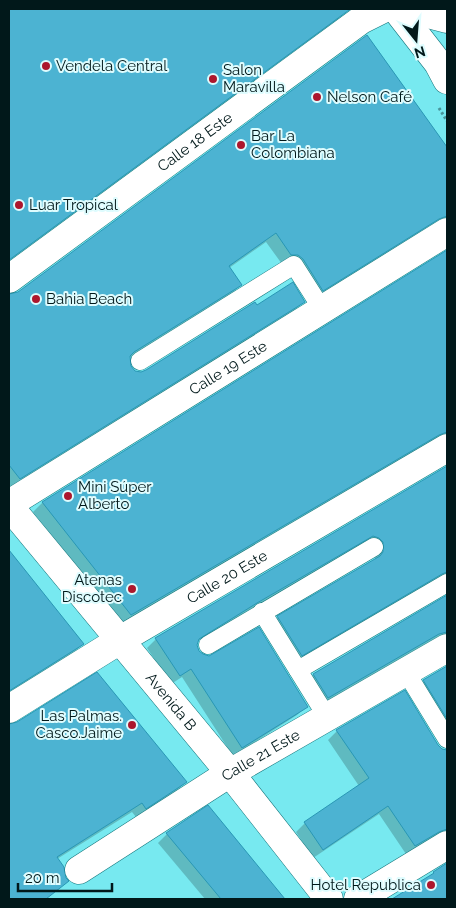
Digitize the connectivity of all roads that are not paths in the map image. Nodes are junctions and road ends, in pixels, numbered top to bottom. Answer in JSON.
{"nodes":[{"id":1,"x":383,"y":9,"type":"edge"},
{"id":2,"x":396,"y":9,"type":"edge"},
{"id":3,"x":409,"y":9,"type":"edge"},
{"id":4,"x":447,"y":19,"type":"edge"},
{"id":5,"x":447,"y":80,"type":"edge"},
{"id":6,"x":447,"y":232,"type":"edge"},
{"id":7,"x":9,"y":279,"type":"edge"},
{"id":8,"x":322,"y":309,"type":"junction"},
{"id":9,"x":140,"y":361,"type":"dead end"},
{"id":10,"x":447,"y":448,"type":"edge"},
{"id":11,"x":9,"y":505,"type":"edge"},
{"id":12,"x":374,"y":547,"type":"dead end"},
{"id":13,"x":447,"y":583,"type":"edge"},
{"id":14,"x":262,"y":612,"type":"junction"},
{"id":15,"x":120,"y":640,"type":"junction"},
{"id":16,"x":208,"y":645,"type":"dead end"},
{"id":17,"x":447,"y":648,"type":"edge"},
{"id":18,"x":298,"y":670,"type":"junction"},
{"id":19,"x":406,"y":672,"type":"junction"},
{"id":20,"x":9,"y":708,"type":"edge"},
{"id":21,"x":327,"y":716,"type":"junction"},
{"id":22,"x":447,"y":739,"type":"edge"},
{"id":23,"x":230,"y":772,"type":"junction"},
{"id":24,"x":447,"y":845,"type":"edge"},
{"id":25,"x":79,"y":870,"type":"dead end"},
{"id":26,"x":329,"y":899,"type":"edge"},
{"id":27,"x":358,"y":899,"type":"edge"}],
"edges":[{"from":1,"to":7,"type":"street","name":"Calle 18 Este"},
{"from":2,"to":5,"type":"street"},
{"from":3,"to":4,"type":"street"},
{"from":6,"to":8,"type":"street","name":"Calle 19 Este"},
{"from":8,"to":9,"type":"lane"},
{"from":8,"to":11,"type":"street","name":"Calle 19 Este"},
{"from":10,"to":15,"type":"street","name":"Calle 20 Este"},
{"from":11,"to":15,"type":"street","name":"Avenida B"},
{"from":12,"to":14,"type":"lane"},
{"from":13,"to":18,"type":"lane"},
{"from":14,"to":16,"type":"lane"},
{"from":14,"to":18,"type":"lane"},
{"from":15,"to":20,"type":"street","name":"Calle 20 Este"},
{"from":15,"to":23,"type":"street","name":"Avenida B"},
{"from":17,"to":19,"type":"street","name":"Calle 21 Este"},
{"from":18,"to":21,"type":"lane"},
{"from":19,"to":21,"type":"street","name":"Calle 21 Este"},
{"from":19,"to":22,"type":"lane"},
{"from":21,"to":23,"type":"street","name":"Calle 21 Este"},
{"from":23,"to":25,"type":"street","name":"Calle 21 Este"},
{"from":23,"to":26,"type":"street","name":"Avenida B"},
{"from":24,"to":27,"type":"street"}]}
